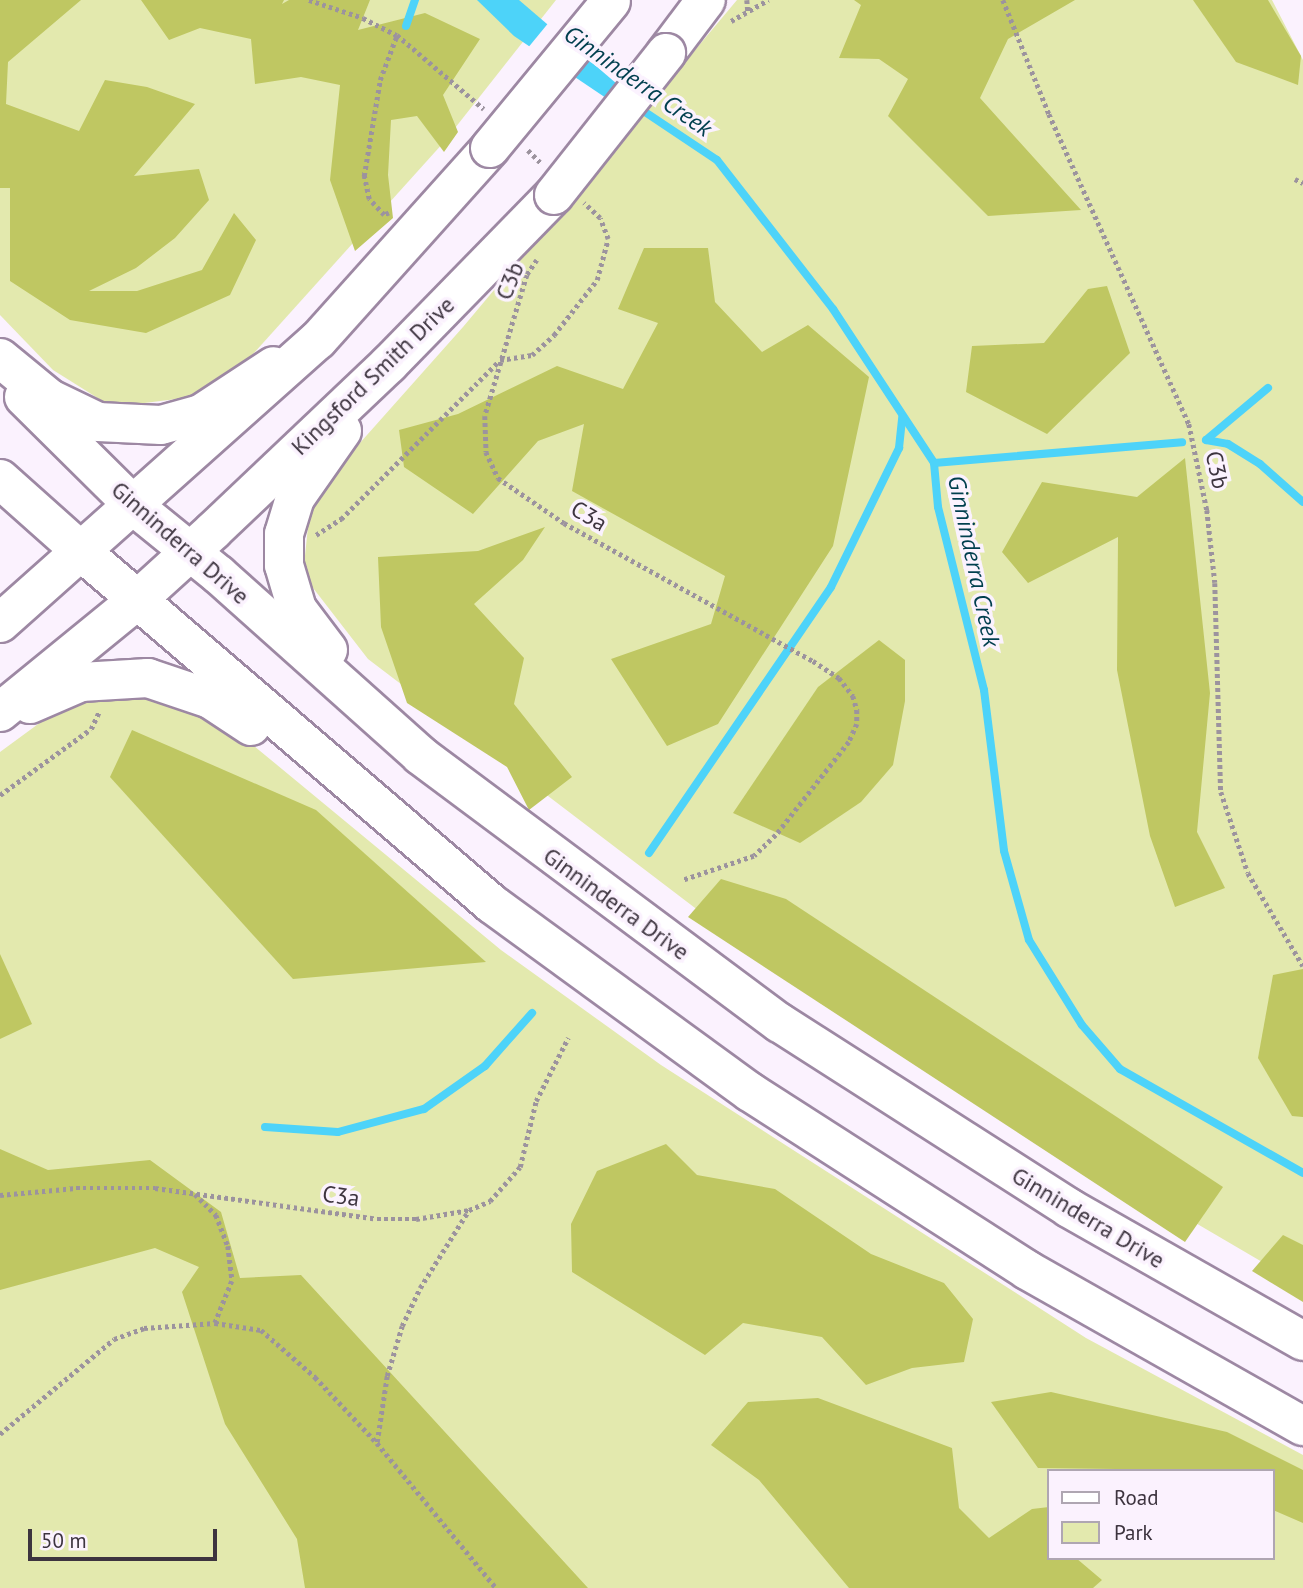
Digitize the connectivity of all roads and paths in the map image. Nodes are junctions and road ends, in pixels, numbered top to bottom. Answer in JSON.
{"nodes":[{"id":1,"x":747,"y":0,"type":"edge"},
{"id":2,"x":768,"y":0,"type":"edge"},
{"id":3,"x":1003,"y":0,"type":"edge"},
{"id":4,"x":612,"y":1,"type":"edge"},
{"id":5,"x":715,"y":12,"type":"edge"},
{"id":6,"x":748,"y":12,"type":"junction"},
{"id":7,"x":397,"y":35,"type":"dead end"},
{"id":8,"x":1295,"y":179,"type":"dead end"},
{"id":9,"x":1303,"y":183,"type":"edge"},
{"id":10,"x":397,"y":212,"type":"dead end"},
{"id":11,"x":542,"y":253,"type":"dead end"},
{"id":12,"x":318,"y":340,"type":"junction"},
{"id":13,"x":0,"y":358,"type":"edge"},
{"id":14,"x":500,"y":360,"type":"junction"},
{"id":15,"x":389,"y":363,"type":"junction"},
{"id":16,"x":0,"y":373,"type":"edge"},
{"id":17,"x":0,"y":479,"type":"edge"},
{"id":18,"x":135,"y":507,"type":"junction"},
{"id":19,"x":304,"y":541,"type":"dead end"},
{"id":20,"x":189,"y":551,"type":"junction"},
{"id":21,"x":83,"y":553,"type":"junction"},
{"id":22,"x":136,"y":601,"type":"junction"},
{"id":23,"x":0,"y":623,"type":"edge"},
{"id":24,"x":103,"y":700,"type":"dead end"},
{"id":25,"x":0,"y":712,"type":"edge"},
{"id":26,"x":0,"y":719,"type":"edge"},
{"id":27,"x":420,"y":755,"type":"junction"},
{"id":28,"x":351,"y":787,"type":"junction"},
{"id":29,"x":0,"y":795,"type":"edge"},
{"id":30,"x":684,"y":880,"type":"dead end"},
{"id":31,"x":1303,"y":966,"type":"edge"},
{"id":32,"x":568,"y":1038,"type":"dead end"},
{"id":33,"x":194,"y":1194,"type":"junction"},
{"id":34,"x":0,"y":1195,"type":"edge"},
{"id":35,"x":469,"y":1210,"type":"junction"},
{"id":36,"x":215,"y":1323,"type":"junction"},
{"id":37,"x":1303,"y":1341,"type":"edge"},
{"id":38,"x":1303,"y":1426,"type":"edge"},
{"id":39,"x":0,"y":1434,"type":"edge"},
{"id":40,"x":377,"y":1443,"type":"junction"},
{"id":41,"x":496,"y":1588,"type":"edge"}],
"edges":[{"from":1,"to":6,"type":"path"},
{"from":2,"to":6,"type":"path"},
{"from":3,"to":31,"type":"path","name":"C3b"},
{"from":4,"to":12,"type":"main road","bridge":true},
{"from":5,"to":6,"type":"path"},
{"from":5,"to":15,"type":"main road","name":"Kingsford Smith Drive","bridge":true},
{"from":7,"to":10,"type":"path"},
{"from":8,"to":9,"type":"path"},
{"from":11,"to":14,"type":"path","name":"C3b"},
{"from":12,"to":13,"type":"main road"},
{"from":12,"to":18,"type":"main road"},
{"from":14,"to":19,"type":"path"},
{"from":14,"to":30,"type":"path","name":"C3a"},
{"from":15,"to":20,"type":"main road","name":"Kingsford Smith Drive"},
{"from":15,"to":27,"type":"main road"},
{"from":16,"to":18,"type":"main road","name":"Ginninderra Drive"},
{"from":17,"to":21,"type":"main road"},
{"from":18,"to":20,"type":"main road","name":"Ginninderra Drive"},
{"from":18,"to":21,"type":"main road"},
{"from":20,"to":22,"type":"main road","name":"Kingsford Smith Drive"},
{"from":20,"to":27,"type":"main road","name":"Ginninderra Drive"},
{"from":21,"to":22,"type":"main road"},
{"from":21,"to":23,"type":"main road"},
{"from":22,"to":25,"type":"main road","name":"Kingsford Smith Drive"},
{"from":22,"to":28,"type":"main road"},
{"from":24,"to":29,"type":"path"},
{"from":26,"to":28,"type":"main road"},
{"from":27,"to":37,"type":"main road","name":"Ginninderra Drive"},
{"from":28,"to":38,"type":"main road"},
{"from":32,"to":35,"type":"path","name":"C3a"},
{"from":33,"to":34,"type":"path","name":"C3a"},
{"from":33,"to":35,"type":"path","name":"C3a"},
{"from":33,"to":36,"type":"path"},
{"from":35,"to":40,"type":"path"},
{"from":36,"to":39,"type":"path"},
{"from":36,"to":40,"type":"path"},
{"from":40,"to":41,"type":"path"}]}
